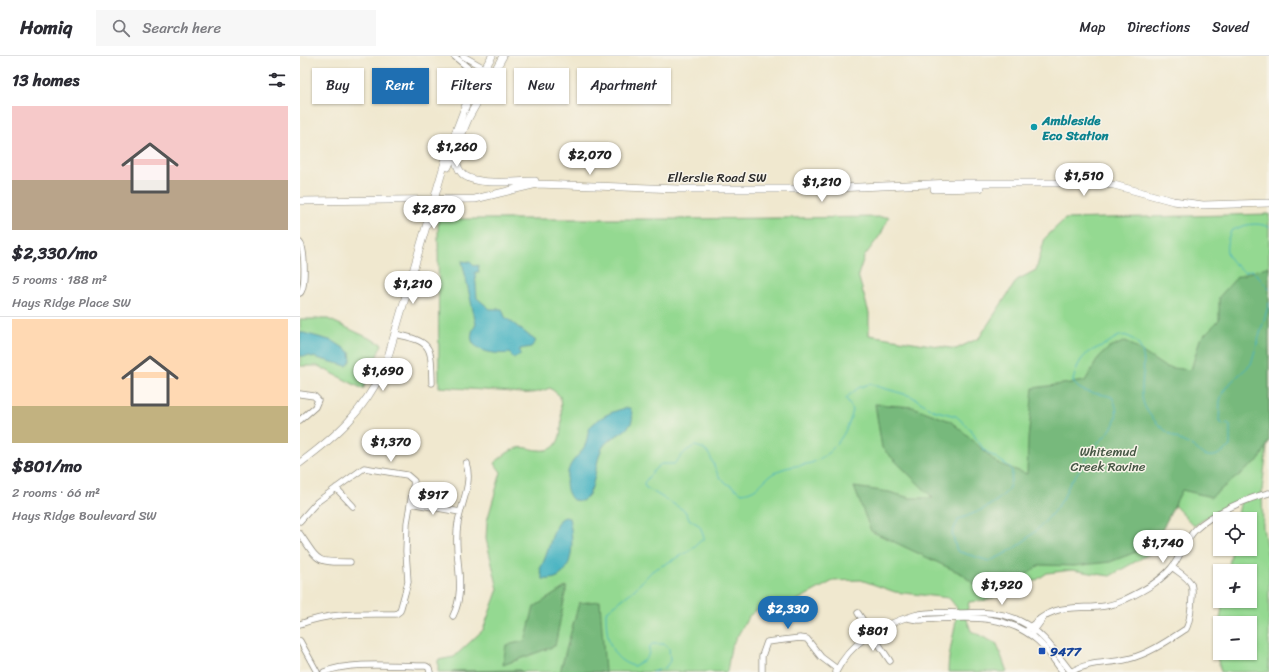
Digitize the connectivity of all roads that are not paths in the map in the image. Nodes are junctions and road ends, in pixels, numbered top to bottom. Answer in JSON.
{"nodes":[{"id":1,"x":454,"y":56,"type":"edge"},
{"id":2,"x":463,"y":56,"type":"edge"},
{"id":3,"x":492,"y":56,"type":"edge"},
{"id":4,"x":498,"y":56,"type":"edge"},
{"id":5,"x":503,"y":56,"type":"edge"},
{"id":6,"x":468,"y":68,"type":"edge"},
{"id":7,"x":484,"y":68,"type":"joint"},
{"id":8,"x":490,"y":68,"type":"edge"},
{"id":9,"x":495,"y":68,"type":"edge"},
{"id":10,"x":466,"y":104,"type":"edge"},
{"id":11,"x":477,"y":104,"type":"edge"},
{"id":12,"x":458,"y":142,"type":"junction"},
{"id":13,"x":438,"y":185,"type":"junction"},
{"id":14,"x":575,"y":185,"type":"junction"},
{"id":15,"x":523,"y":189,"type":"junction"},
{"id":16,"x":1128,"y":189,"type":"junction"},
{"id":17,"x":433,"y":200,"type":"junction"},
{"id":18,"x":300,"y":201,"type":"edge"},
{"id":19,"x":1269,"y":203,"type":"edge"},
{"id":20,"x":301,"y":243,"type":"edge"},
{"id":21,"x":301,"y":292,"type":"edge"},
{"id":22,"x":396,"y":334,"type":"junction"},
{"id":23,"x":432,"y":383,"type":"dead end"},
{"id":24,"x":300,"y":394,"type":"edge"},
{"id":25,"x":300,"y":420,"type":"edge"},
{"id":26,"x":300,"y":463,"type":"edge"},
{"id":27,"x":466,"y":463,"type":"dead end"},
{"id":28,"x":336,"y":488,"type":"junction"},
{"id":29,"x":1269,"y":493,"type":"edge"},
{"id":30,"x":410,"y":503,"type":"junction"},
{"id":31,"x":353,"y":506,"type":"dead end"},
{"id":32,"x":460,"y":512,"type":"junction"},
{"id":33,"x":300,"y":520,"type":"edge"},
{"id":34,"x":300,"y":534,"type":"edge"},
{"id":35,"x":350,"y":562,"type":"dead end"},
{"id":36,"x":1172,"y":567,"type":"junction"},
{"id":37,"x":858,"y":613,"type":"dead end"},
{"id":38,"x":453,"y":616,"type":"dead end"},
{"id":39,"x":906,"y":618,"type":"junction"},
{"id":40,"x":300,"y":624,"type":"edge"},
{"id":41,"x":1032,"y":628,"type":"junction"},
{"id":42,"x":871,"y":634,"type":"junction"},
{"id":43,"x":1028,"y":634,"type":"junction"},
{"id":44,"x":300,"y":641,"type":"edge"},
{"id":45,"x":890,"y":660,"type":"dead end"},
{"id":46,"x":429,"y":670,"type":"edge"},
{"id":47,"x":1082,"y":670,"type":"edge"},
{"id":48,"x":836,"y":671,"type":"edge"},
{"id":49,"x":317,"y":672,"type":"edge"},
{"id":50,"x":324,"y":672,"type":"edge"},
{"id":51,"x":762,"y":672,"type":"edge"},
{"id":52,"x":1064,"y":672,"type":"edge"},
{"id":53,"x":1071,"y":672,"type":"edge"}],
"edges":[{"from":1,"to":6,"type":"street"},
{"from":2,"to":7,"type":"street"},
{"from":3,"to":7,"type":"main road"},
{"from":4,"to":8,"type":"main road"},
{"from":5,"to":9,"type":"main road"},
{"from":10,"to":13,"type":"main road"},
{"from":11,"to":12,"type":"main road"},
{"from":12,"to":13,"type":"main road"},
{"from":12,"to":14,"type":"main road"},
{"from":13,"to":17,"type":"main road"},
{"from":14,"to":15,"type":"main road","name":"Ellerslie Road SW"},
{"from":14,"to":16,"type":"main road","name":"Ellerslie Road SW"},
{"from":15,"to":16,"type":"main road","name":"Ellerslie Road SW"},
{"from":15,"to":17,"type":"main road","name":"Ellerslie Road SW"},
{"from":16,"to":19,"type":"main road","name":"Ellerslie Road SW"},
{"from":17,"to":18,"type":"main road","name":"Ellerslie Road SW"},
{"from":17,"to":22,"type":"main road"},
{"from":20,"to":21,"type":"street"},
{"from":22,"to":23,"type":"street"},
{"from":22,"to":26,"type":"main road"},
{"from":24,"to":25,"type":"street"},
{"from":27,"to":32,"type":"street"},
{"from":28,"to":30,"type":"street"},
{"from":28,"to":31,"type":"street"},
{"from":28,"to":33,"type":"street"},
{"from":29,"to":36,"type":"street"},
{"from":30,"to":32,"type":"street"},
{"from":30,"to":40,"type":"street"},
{"from":32,"to":38,"type":"street"},
{"from":34,"to":35,"type":"street"},
{"from":36,"to":41,"type":"street"},
{"from":36,"to":47,"type":"street"},
{"from":37,"to":42,"type":"street"},
{"from":39,"to":41,"type":"street"},
{"from":39,"to":42,"type":"street"},
{"from":39,"to":43,"type":"street"},
{"from":41,"to":43,"type":"street"},
{"from":41,"to":53,"type":"street"},
{"from":42,"to":45,"type":"street"},
{"from":42,"to":48,"type":"street"},
{"from":43,"to":52,"type":"street"},
{"from":44,"to":49,"type":"street"},
{"from":46,"to":50,"type":"street"},
{"from":47,"to":53,"type":"street"},
{"from":48,"to":51,"type":"street"}]}
